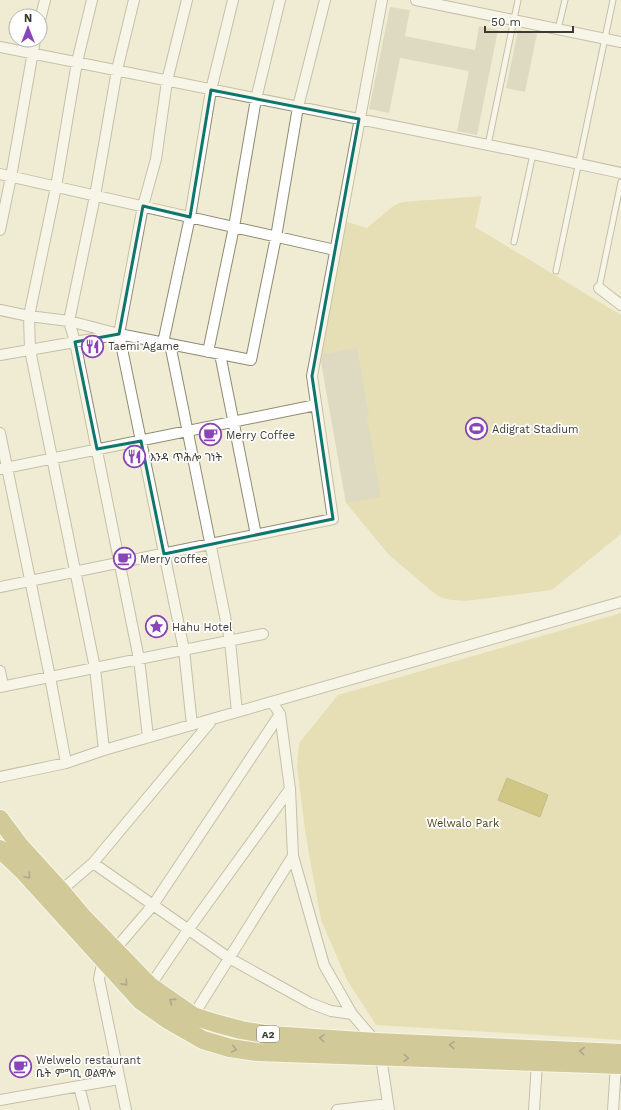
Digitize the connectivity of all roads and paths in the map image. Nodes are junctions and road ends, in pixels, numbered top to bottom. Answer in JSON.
{"nodes":[{"id":1,"x":92,"y":0,"type":"edge"},
{"id":2,"x":134,"y":0,"type":"edge"},
{"id":3,"x":187,"y":0,"type":"edge"},
{"id":4,"x":233,"y":0,"type":"edge"},
{"id":5,"x":280,"y":0,"type":"edge"},
{"id":6,"x":325,"y":0,"type":"edge"},
{"id":7,"x":382,"y":0,"type":"edge"},
{"id":8,"x":419,"y":0,"type":"edge"},
{"id":9,"x":518,"y":0,"type":"edge"},
{"id":10,"x":565,"y":0,"type":"edge"},
{"id":11,"x":614,"y":0,"type":"edge"},
{"id":12,"x":514,"y":20,"type":"junction"},
{"id":13,"x":558,"y":29,"type":"junction"},
{"id":14,"x":605,"y":39,"type":"junction"},
{"id":15,"x":621,"y":42,"type":"edge"},
{"id":16,"x":0,"y":47,"type":"edge"},
{"id":17,"x":33,"y":48,"type":"edge"},
{"id":18,"x":32,"y":53,"type":"junction"},
{"id":19,"x":77,"y":62,"type":"junction"},
{"id":20,"x":117,"y":70,"type":"junction"},
{"id":21,"x":167,"y":81,"type":"junction"},
{"id":22,"x":211,"y":90,"type":"junction"},
{"id":23,"x":256,"y":99,"type":"junction"},
{"id":24,"x":298,"y":107,"type":"junction"},
{"id":25,"x":359,"y":119,"type":"junction"},
{"id":26,"x":488,"y":145,"type":"junction"},
{"id":27,"x":533,"y":154,"type":"junction"},
{"id":28,"x":579,"y":163,"type":"junction"},
{"id":29,"x":621,"y":173,"type":"edge"},
{"id":30,"x":0,"y":174,"type":"edge"},
{"id":31,"x":11,"y":177,"type":"junction"},
{"id":32,"x":621,"y":182,"type":"edge"},
{"id":33,"x":56,"y":187,"type":"junction"},
{"id":34,"x":96,"y":196,"type":"junction"},
{"id":35,"x":143,"y":206,"type":"junction"},
{"id":36,"x":190,"y":217,"type":"junction"},
{"id":37,"x":234,"y":227,"type":"junction"},
{"id":38,"x":0,"y":230,"type":"edge"},
{"id":39,"x":276,"y":236,"type":"junction"},
{"id":40,"x":514,"y":242,"type":"dead end"},
{"id":41,"x":335,"y":250,"type":"junction"},
{"id":42,"x":556,"y":271,"type":"dead end"},
{"id":43,"x":598,"y":288,"type":"joint"},
{"id":44,"x":621,"y":306,"type":"edge"},
{"id":45,"x":0,"y":310,"type":"edge"},
{"id":46,"x":29,"y":316,"type":"junction"},
{"id":47,"x":69,"y":321,"type":"junction"},
{"id":48,"x":119,"y":334,"type":"junction"},
{"id":49,"x":75,"y":342,"type":"junction"},
{"id":50,"x":167,"y":344,"type":"junction"},
{"id":51,"x":30,"y":350,"type":"junction"},
{"id":52,"x":208,"y":352,"type":"junction"},
{"id":53,"x":220,"y":354,"type":"junction"},
{"id":54,"x":0,"y":355,"type":"edge"},
{"id":55,"x":316,"y":404,"type":"junction"},
{"id":56,"x":233,"y":422,"type":"junction"},
{"id":57,"x":187,"y":432,"type":"junction"},
{"id":58,"x":0,"y":433,"type":"edge"},
{"id":59,"x":141,"y":440,"type":"junction"},
{"id":60,"x":97,"y":450,"type":"junction"},
{"id":61,"x":52,"y":458,"type":"junction"},
{"id":62,"x":4,"y":468,"type":"edge"},
{"id":63,"x":256,"y":535,"type":"junction"},
{"id":64,"x":210,"y":544,"type":"junction"},
{"id":65,"x":164,"y":554,"type":"junction"},
{"id":66,"x":120,"y":563,"type":"junction"},
{"id":67,"x":75,"y":572,"type":"junction"},
{"id":68,"x":30,"y":581,"type":"junction"},
{"id":69,"x":0,"y":587,"type":"edge"},
{"id":70,"x":621,"y":602,"type":"edge"},
{"id":71,"x":263,"y":634,"type":"dead end"},
{"id":72,"x":230,"y":641,"type":"junction"},
{"id":73,"x":184,"y":650,"type":"junction"},
{"id":74,"x":139,"y":659,"type":"junction"},
{"id":75,"x":94,"y":668,"type":"junction"},
{"id":76,"x":0,"y":671,"type":"edge"},
{"id":77,"x":50,"y":677,"type":"junction"},
{"id":78,"x":2,"y":686,"type":"edge"},
{"id":79,"x":272,"y":702,"type":"junction"},
{"id":80,"x":237,"y":712,"type":"junction"},
{"id":81,"x":280,"y":714,"type":"junction"},
{"id":82,"x":213,"y":718,"type":"junction"},
{"id":83,"x":192,"y":725,"type":"junction"},
{"id":84,"x":148,"y":737,"type":"junction"},
{"id":85,"x":104,"y":750,"type":"junction"},
{"id":86,"x":66,"y":763,"type":"junction"},
{"id":87,"x":0,"y":777,"type":"edge"},
{"id":88,"x":290,"y":789,"type":"junction"},
{"id":89,"x":0,"y":819,"type":"edge"},
{"id":90,"x":0,"y":849,"type":"edge"},
{"id":91,"x":293,"y":856,"type":"junction"},
{"id":92,"x":93,"y":863,"type":"junction"},
{"id":93,"x":55,"y":896,"type":"junction"},
{"id":94,"x":153,"y":905,"type":"junction"},
{"id":95,"x":188,"y":930,"type":"junction"},
{"id":96,"x":110,"y":955,"type":"junction"},
{"id":97,"x":229,"y":958,"type":"junction"},
{"id":98,"x":150,"y":986,"type":"junction"},
{"id":99,"x":352,"y":1014,"type":"junction"},
{"id":100,"x":193,"y":1016,"type":"junction"},
{"id":101,"x":378,"y":1050,"type":"junction"},
{"id":102,"x":619,"y":1061,"type":"edge"},
{"id":103,"x":537,"y":1062,"type":"junction"},
{"id":104,"x":119,"y":1079,"type":"junction"},
{"id":105,"x":79,"y":1086,"type":"junction"},
{"id":106,"x":0,"y":1100,"type":"edge"},
{"id":107,"x":388,"y":1107,"type":"edge"},
{"id":108,"x":85,"y":1110,"type":"edge"},
{"id":109,"x":126,"y":1110,"type":"edge"},
{"id":110,"x":337,"y":1110,"type":"edge"},
{"id":111,"x":534,"y":1110,"type":"edge"},
{"id":112,"x":613,"y":1110,"type":"edge"}],
"edges":[{"from":1,"to":19,"type":"street"},
{"from":2,"to":20,"type":"street"},
{"from":3,"to":21,"type":"street"},
{"from":4,"to":22,"type":"street"},
{"from":5,"to":23,"type":"street"},
{"from":6,"to":24,"type":"street"},
{"from":7,"to":25,"type":"street"},
{"from":8,"to":12,"type":"street"},
{"from":9,"to":12,"type":"lane"},
{"from":10,"to":13,"type":"lane"},
{"from":11,"to":14,"type":"lane"},
{"from":12,"to":13,"type":"street"},
{"from":12,"to":26,"type":"lane"},
{"from":13,"to":14,"type":"street"},
{"from":14,"to":15,"type":"street"},
{"from":14,"to":28,"type":"lane"},
{"from":16,"to":18,"type":"street"},
{"from":17,"to":18,"type":"street"},
{"from":18,"to":19,"type":"street"},
{"from":18,"to":31,"type":"street"},
{"from":19,"to":20,"type":"street"},
{"from":19,"to":33,"type":"street"},
{"from":20,"to":21,"type":"street"},
{"from":20,"to":34,"type":"street"},
{"from":21,"to":22,"type":"street"},
{"from":21,"to":35,"type":"street"},
{"from":22,"to":23,"type":"street"},
{"from":22,"to":36,"type":"street"},
{"from":23,"to":24,"type":"street"},
{"from":23,"to":37,"type":"street"},
{"from":24,"to":25,"type":"street"},
{"from":24,"to":39,"type":"street"},
{"from":25,"to":26,"type":"street"},
{"from":25,"to":41,"type":"street"},
{"from":26,"to":27,"type":"street"},
{"from":27,"to":28,"type":"street"},
{"from":27,"to":40,"type":"lane"},
{"from":28,"to":29,"type":"street"},
{"from":28,"to":42,"type":"lane"},
{"from":30,"to":31,"type":"street"},
{"from":31,"to":33,"type":"street"},
{"from":31,"to":38,"type":"street"},
{"from":32,"to":43,"type":"lane"},
{"from":33,"to":34,"type":"street"},
{"from":33,"to":46,"type":"street"},
{"from":34,"to":35,"type":"street"},
{"from":34,"to":47,"type":"street"},
{"from":35,"to":36,"type":"street"},
{"from":35,"to":48,"type":"street"},
{"from":36,"to":37,"type":"street"},
{"from":36,"to":50,"type":"street"},
{"from":37,"to":39,"type":"street"},
{"from":37,"to":52,"type":"street"},
{"from":39,"to":41,"type":"street"},
{"from":39,"to":53,"type":"street"},
{"from":41,"to":55,"type":"street"},
{"from":43,"to":44,"type":"street"},
{"from":45,"to":46,"type":"street"},
{"from":46,"to":47,"type":"street"},
{"from":46,"to":51,"type":"street"},
{"from":47,"to":48,"type":"street"},
{"from":47,"to":49,"type":"street"},
{"from":48,"to":49,"type":"street"},
{"from":48,"to":50,"type":"street"},
{"from":48,"to":59,"type":"street"},
{"from":49,"to":51,"type":"street"},
{"from":49,"to":60,"type":"street"},
{"from":50,"to":52,"type":"street"},
{"from":50,"to":57,"type":"street"},
{"from":51,"to":54,"type":"street"},
{"from":51,"to":61,"type":"street"},
{"from":52,"to":53,"type":"street"},
{"from":53,"to":56,"type":"street"},
{"from":55,"to":56,"type":"street"},
{"from":55,"to":63,"type":"street"},
{"from":56,"to":57,"type":"street"},
{"from":56,"to":63,"type":"street"},
{"from":57,"to":59,"type":"street"},
{"from":57,"to":64,"type":"street"},
{"from":58,"to":62,"type":"street"},
{"from":59,"to":60,"type":"street"},
{"from":59,"to":65,"type":"street"},
{"from":60,"to":61,"type":"street"},
{"from":60,"to":66,"type":"street"},
{"from":61,"to":62,"type":"street"},
{"from":61,"to":67,"type":"street"},
{"from":62,"to":68,"type":"street"},
{"from":63,"to":64,"type":"street"},
{"from":64,"to":65,"type":"street"},
{"from":64,"to":72,"type":"street"},
{"from":65,"to":66,"type":"street"},
{"from":65,"to":73,"type":"street"},
{"from":66,"to":67,"type":"street"},
{"from":66,"to":74,"type":"street"},
{"from":67,"to":68,"type":"street"},
{"from":67,"to":75,"type":"street"},
{"from":68,"to":69,"type":"street"},
{"from":68,"to":77,"type":"street"},
{"from":70,"to":79,"type":"street"},
{"from":71,"to":72,"type":"street"},
{"from":72,"to":73,"type":"street"},
{"from":72,"to":80,"type":"street"},
{"from":73,"to":74,"type":"street"},
{"from":73,"to":83,"type":"street"},
{"from":74,"to":75,"type":"street"},
{"from":74,"to":84,"type":"street"},
{"from":75,"to":77,"type":"street"},
{"from":75,"to":85,"type":"street"},
{"from":76,"to":78,"type":"street"},
{"from":77,"to":78,"type":"street"},
{"from":77,"to":86,"type":"street"},
{"from":79,"to":80,"type":"street"},
{"from":79,"to":81,"type":"street"},
{"from":80,"to":82,"type":"street"},
{"from":81,"to":88,"type":"street"},
{"from":81,"to":94,"type":"street"},
{"from":82,"to":83,"type":"street"},
{"from":82,"to":92,"type":"street"},
{"from":83,"to":84,"type":"street"},
{"from":84,"to":85,"type":"street"},
{"from":85,"to":86,"type":"street"},
{"from":86,"to":87,"type":"street"},
{"from":88,"to":91,"type":"street"},
{"from":88,"to":95,"type":"street"},
{"from":89,"to":93,"type":"highway","number":"A2"},
{"from":90,"to":93,"type":"highway","number":"A2","one_way":true},
{"from":91,"to":97,"type":"street"},
{"from":91,"to":99,"type":"street"},
{"from":92,"to":93,"type":"street"},
{"from":92,"to":94,"type":"street"},
{"from":93,"to":96,"type":"highway","number":"A2"},
{"from":94,"to":95,"type":"street"},
{"from":94,"to":96,"type":"street"},
{"from":95,"to":97,"type":"street"},
{"from":95,"to":98,"type":"street"},
{"from":96,"to":98,"type":"highway","number":"A2"},
{"from":96,"to":101,"type":"highway","number":"A2","one_way":true},
{"from":96,"to":104,"type":"street"},
{"from":97,"to":99,"type":"street"},
{"from":97,"to":100,"type":"street"},
{"from":100,"to":98,"type":"highway","number":"A2","one_way":true},
{"from":99,"to":101,"type":"street"},
{"from":101,"to":100,"type":"highway","number":"A2","one_way":true},
{"from":102,"to":101,"type":"highway","number":"A2","one_way":true},
{"from":101,"to":103,"type":"highway","number":"A2","one_way":true},
{"from":101,"to":107,"type":"street"},
{"from":102,"to":103,"type":"highway","number":"A2"},
{"from":102,"to":112,"type":"street"},
{"from":103,"to":111,"type":"street"},
{"from":104,"to":105,"type":"street"},
{"from":104,"to":109,"type":"street"},
{"from":105,"to":106,"type":"street"},
{"from":105,"to":108,"type":"street"},
{"from":107,"to":110,"type":"street"}]}
